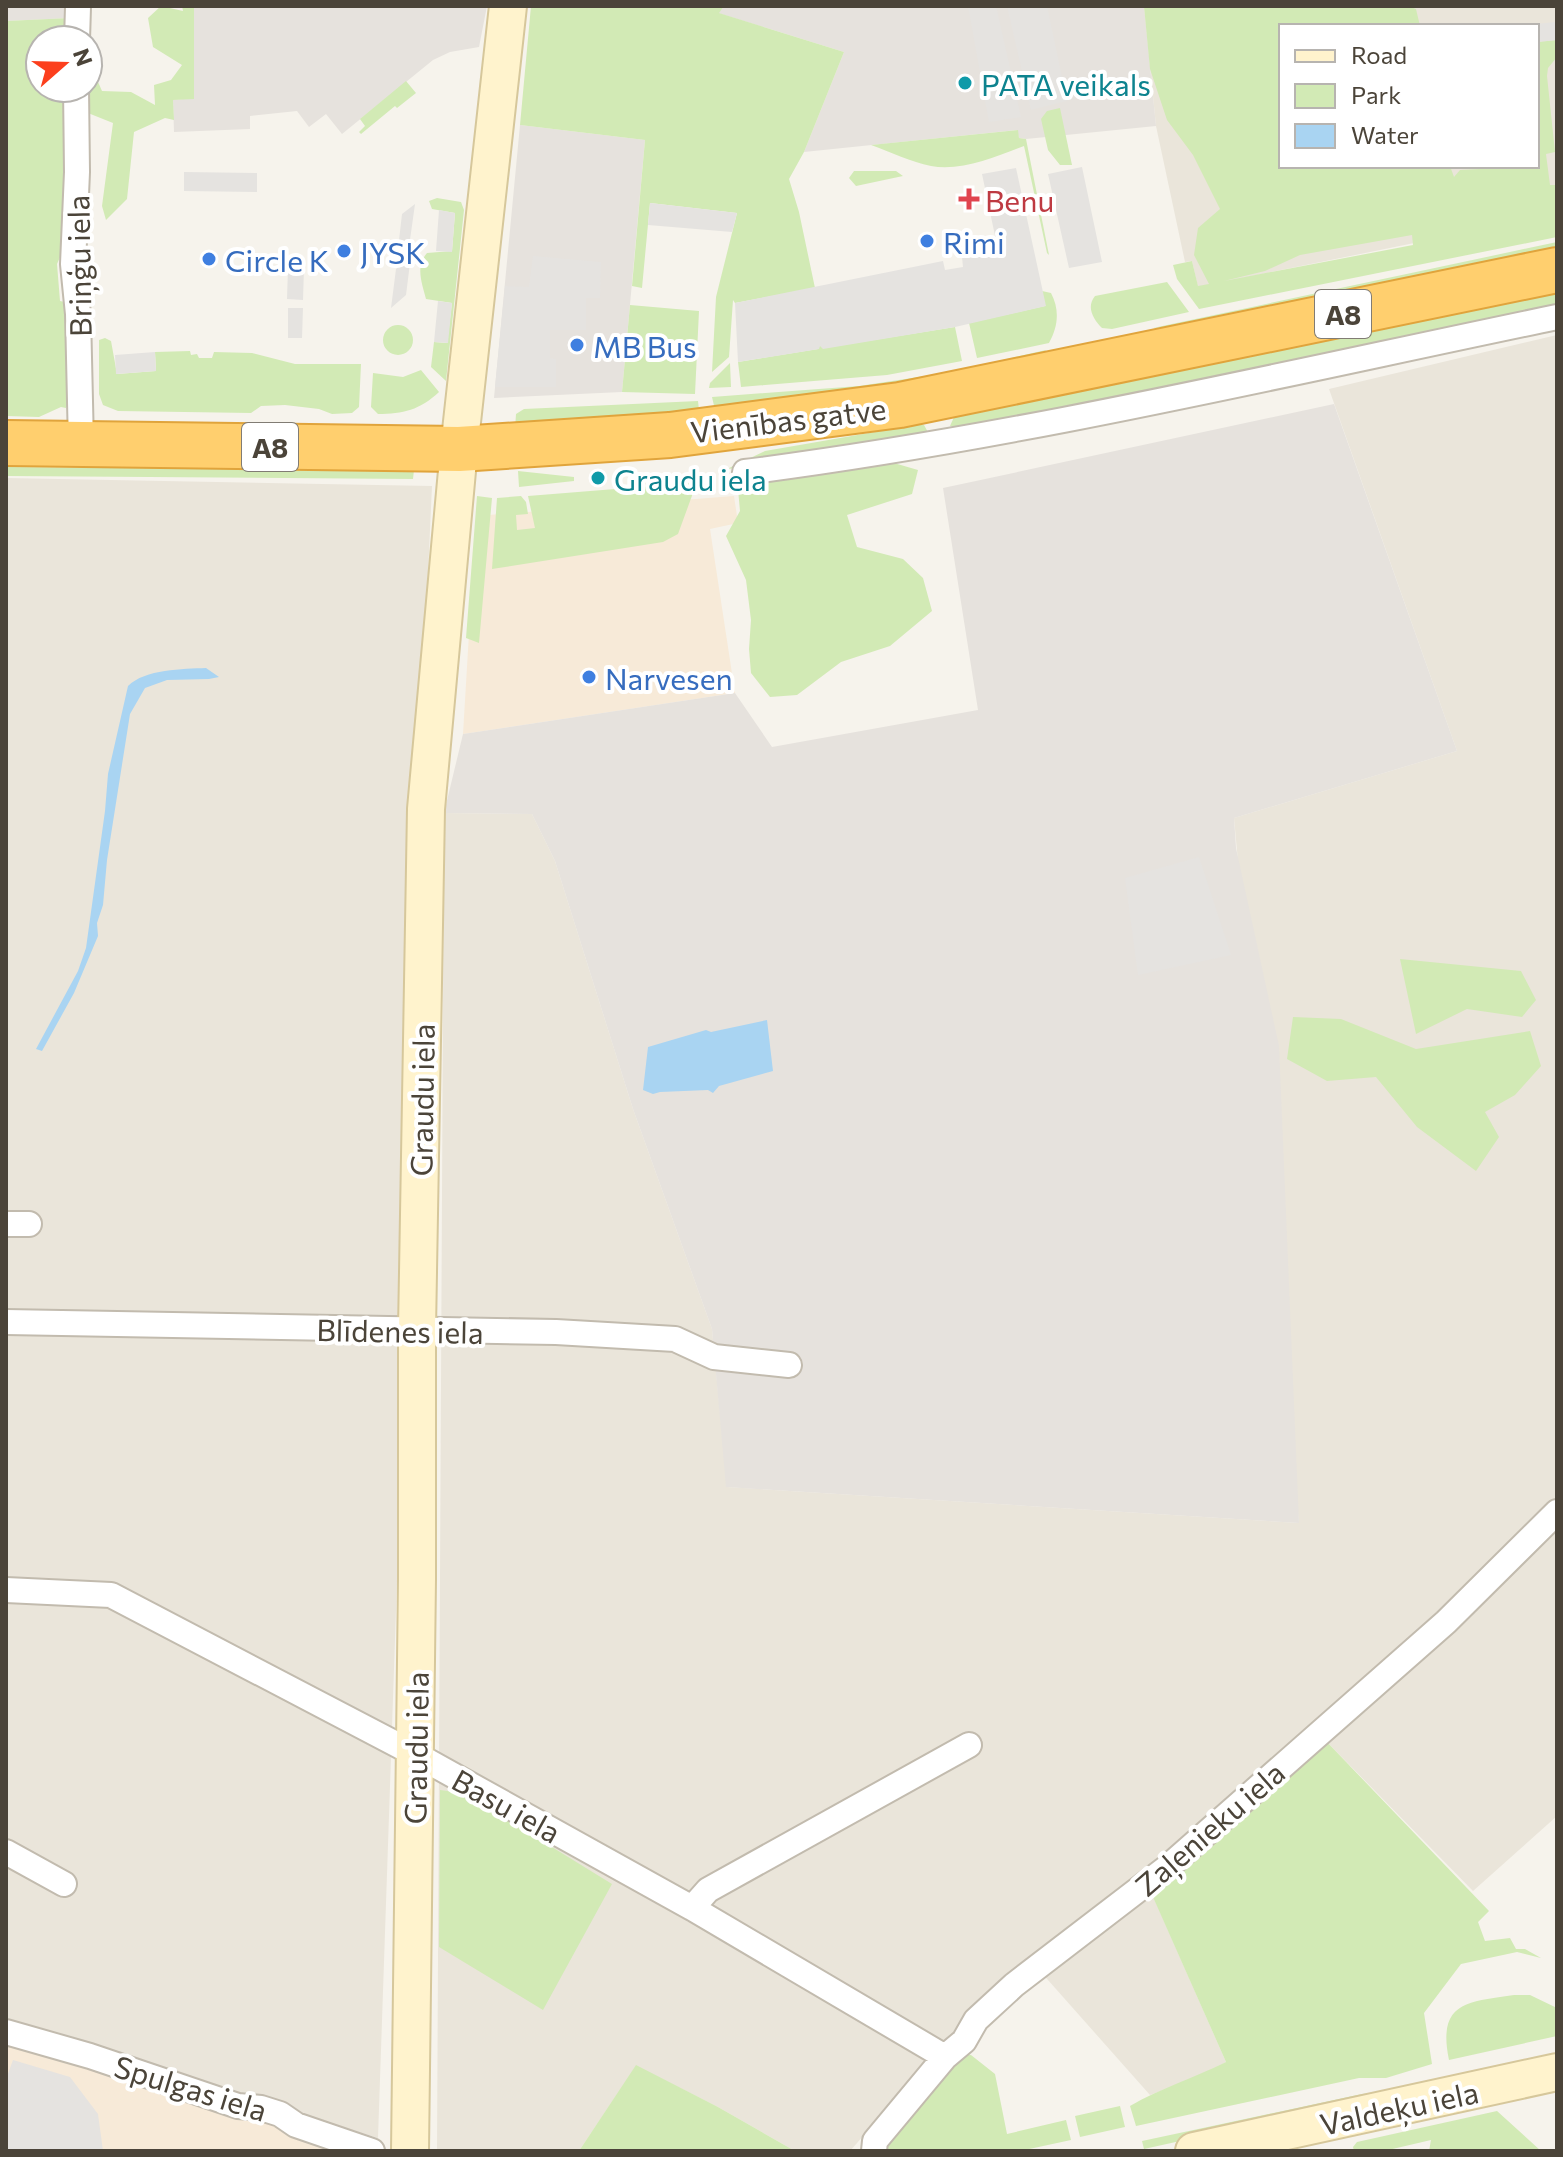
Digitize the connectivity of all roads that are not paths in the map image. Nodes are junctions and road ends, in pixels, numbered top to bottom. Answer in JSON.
{"nodes":[{"id":1,"x":508,"y":6,"type":"edge"},
{"id":2,"x":76,"y":104,"type":"edge"},
{"id":3,"x":1557,"y":270,"type":"edge"},
{"id":4,"x":1557,"y":317,"type":"edge"},
{"id":5,"x":935,"y":398,"type":"junction"},
{"id":6,"x":6,"y":443,"type":"edge"},
{"id":7,"x":944,"y":443,"type":"junction"},
{"id":8,"x":81,"y":445,"type":"junction"},
{"id":9,"x":459,"y":449,"type":"junction"},
{"id":10,"x":745,"y":472,"type":"dead end"},
{"id":11,"x":6,"y":1322,"type":"edge"},
{"id":12,"x":417,"y":1330,"type":"junction"},
{"id":13,"x":789,"y":1365,"type":"dead end"},
{"id":14,"x":1557,"y":1512,"type":"edge"},
{"id":15,"x":6,"y":1590,"type":"edge"},
{"id":16,"x":969,"y":1745,"type":"dead end"},
{"id":17,"x":415,"y":1754,"type":"junction"},
{"id":18,"x":6,"y":1852,"type":"edge"},
{"id":19,"x":64,"y":1884,"type":"dead end"},
{"id":20,"x":692,"y":1908,"type":"junction"},
{"id":21,"x":6,"y":2032,"type":"edge"},
{"id":22,"x":945,"y":2057,"type":"junction"},
{"id":23,"x":1557,"y":2072,"type":"edge"},
{"id":24,"x":372,"y":2151,"type":"edge"},
{"id":25,"x":410,"y":2151,"type":"edge"},
{"id":26,"x":874,"y":2151,"type":"edge"},
{"id":27,"x":1194,"y":2151,"type":"edge"}],
"edges":[{"from":1,"to":9,"type":"main road","name":"Graudu iela"},
{"from":2,"to":8,"type":"street","name":"Briņģu iela"},
{"from":3,"to":5,"type":"highway","name":"Vienības gatve","number":"A8"},
{"from":4,"to":7,"type":"street"},
{"from":5,"to":7,"type":"street"},
{"from":5,"to":9,"type":"highway","name":"Vienības gatve","number":"A8"},
{"from":6,"to":8,"type":"highway","name":"Vienības gatve","number":"A8"},
{"from":7,"to":10,"type":"street"},
{"from":8,"to":9,"type":"highway","name":"Vienības gatve","number":"A8"},
{"from":9,"to":12,"type":"main road","name":"Graudu iela"},
{"from":11,"to":12,"type":"street","name":"Blīdenes iela"},
{"from":12,"to":13,"type":"street","name":"Blīdenes iela"},
{"from":12,"to":17,"type":"main road","name":"Graudu iela"},
{"from":14,"to":22,"type":"street","name":"Zaļenieku iela"},
{"from":15,"to":17,"type":"street","name":"Basu iela"},
{"from":16,"to":20,"type":"street"},
{"from":17,"to":20,"type":"street","name":"Basu iela"},
{"from":17,"to":25,"type":"main road","name":"Graudu iela"},
{"from":18,"to":19,"type":"street"},
{"from":20,"to":22,"type":"street","name":"Basu iela"},
{"from":21,"to":24,"type":"street","name":"Spulgas iela"},
{"from":22,"to":26,"type":"street","name":"Zaļenieku iela"},
{"from":23,"to":27,"type":"main road","name":"Valdeķu iela"}]}
